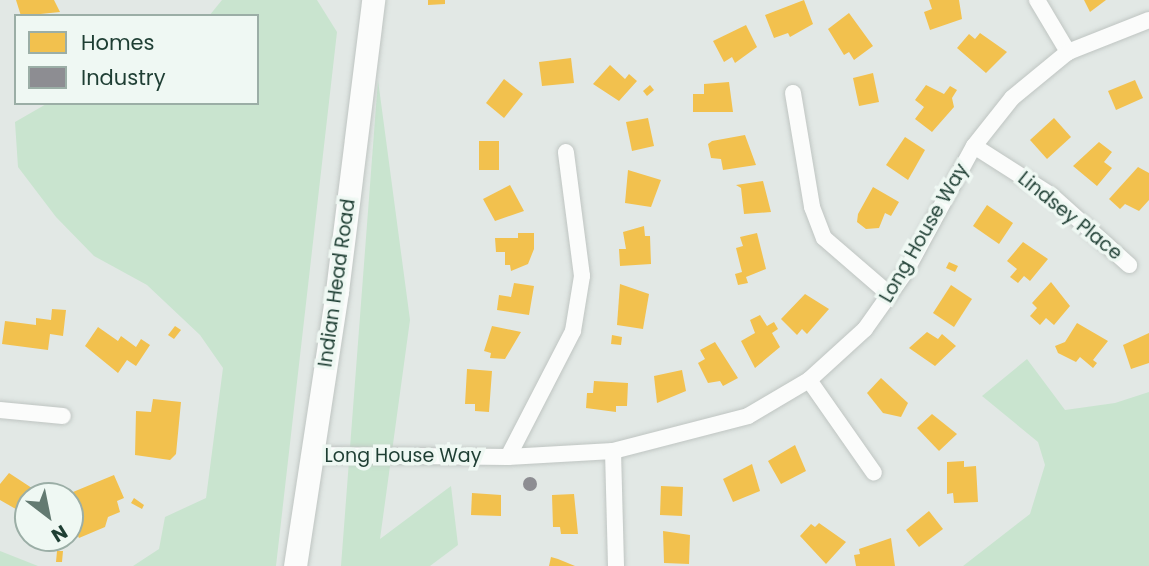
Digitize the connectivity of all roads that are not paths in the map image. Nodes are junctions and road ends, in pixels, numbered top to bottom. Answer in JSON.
{"nodes":[{"id":1,"x":373,"y":0,"type":"edge"},
{"id":2,"x":1037,"y":0,"type":"edge"},
{"id":3,"x":1149,"y":20,"type":"edge"},
{"id":4,"x":1068,"y":52,"type":"junction"},
{"id":5,"x":793,"y":93,"type":"dead end"},
{"id":6,"x":974,"y":146,"type":"junction"},
{"id":7,"x":566,"y":152,"type":"dead end"},
{"id":8,"x":1129,"y":265,"type":"dead end"},
{"id":9,"x":890,"y":295,"type":"junction"},
{"id":10,"x":809,"y":380,"type":"junction"},
{"id":11,"x":0,"y":410,"type":"edge"},
{"id":12,"x":63,"y":416,"type":"dead end"},
{"id":13,"x":613,"y":451,"type":"junction"},
{"id":14,"x":312,"y":455,"type":"junction"},
{"id":15,"x":508,"y":457,"type":"junction"},
{"id":16,"x":874,"y":473,"type":"dead end"},
{"id":17,"x":295,"y":566,"type":"edge"},
{"id":18,"x":616,"y":566,"type":"edge"}],
"edges":[{"from":1,"to":14,"type":"main road","name":"Indian Head Road"},
{"from":2,"to":4,"type":"street"},
{"from":3,"to":4,"type":"street","name":"Long House Way"},
{"from":4,"to":6,"type":"street","name":"Long House Way"},
{"from":5,"to":9,"type":"street"},
{"from":6,"to":8,"type":"street","name":"Lindsey Place"},
{"from":6,"to":9,"type":"street","name":"Long House Way"},
{"from":7,"to":15,"type":"street"},
{"from":9,"to":10,"type":"street","name":"Long House Way"},
{"from":10,"to":13,"type":"street","name":"Long House Way"},
{"from":10,"to":16,"type":"street"},
{"from":11,"to":12,"type":"street"},
{"from":13,"to":15,"type":"street","name":"Long House Way"},
{"from":13,"to":18,"type":"street"},
{"from":14,"to":15,"type":"street","name":"Long House Way"},
{"from":14,"to":17,"type":"main road","name":"Indian Head Road"}]}
